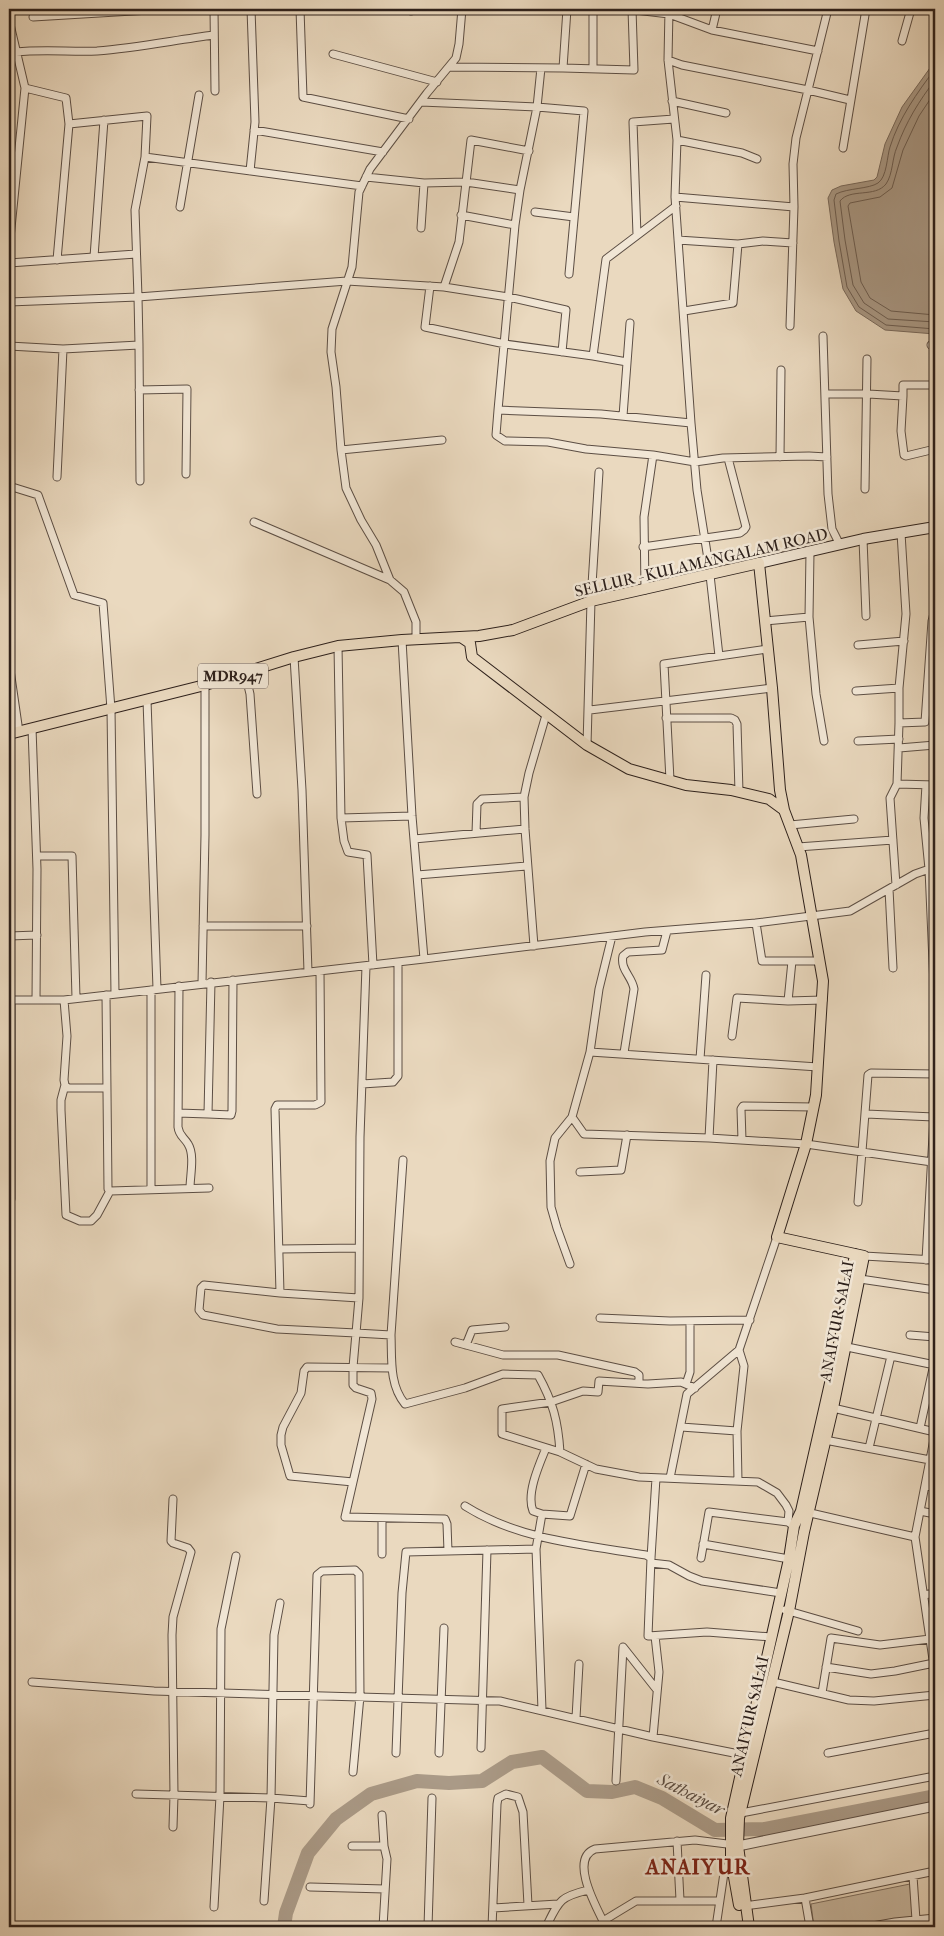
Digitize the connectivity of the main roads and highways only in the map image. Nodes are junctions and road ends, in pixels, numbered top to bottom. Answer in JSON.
{"nodes":[{"id":1,"x":935,"y":528,"type":"edge"},
{"id":2,"x":759,"y":563,"type":"junction"},
{"id":3,"x":461,"y":637,"type":"junction"},
{"id":4,"x":14,"y":733,"type":"edge"},
{"id":5,"x":784,"y":810,"type":"junction"},
{"id":6,"x":860,"y":1255,"type":"junction"},
{"id":7,"x":805,"y":1512,"type":"junction"},
{"id":8,"x":737,"y":1816,"type":"junction"},
{"id":9,"x":734,"y":1841,"type":"junction"},
{"id":10,"x":742,"y":1906,"type":"junction"},
{"id":11,"x":742,"y":1927,"type":"edge"},
{"id":12,"x":749,"y":1927,"type":"edge"}],
"edges":[{"from":1,"to":2,"type":"main road","name":"SELLUR - KULAMANGALAM ROAD","number":"MDR947"},
{"from":2,"to":3,"type":"main road","name":"SELLUR - KULAMANGALAM ROAD","number":"MDR947"},
{"from":2,"to":5,"type":"main road"},
{"from":3,"to":4,"type":"main road","name":"SELLUR - KULAMANGALAM ROAD","number":"MDR947"},
{"from":3,"to":5,"type":"main road"},
{"from":5,"to":6,"type":"main road"},
{"from":6,"to":7,"type":"main road","name":"ANAIYUR SALAI"},
{"from":6,"to":7,"type":"main road","name":"ANAIYUR SALAI"},
{"from":7,"to":8,"type":"main road","name":"ANAIYUR SALAI"},
{"from":7,"to":8,"type":"main road","name":"ANAIYUR SALAI"},
{"from":8,"to":9,"type":"main road","name":"ANAIYUR SALAI"},
{"from":9,"to":10,"type":"main road","name":"ANAIYUR SALAI"},
{"from":9,"to":10,"type":"main road","name":"ANAIYUR SALAI"},
{"from":10,"to":11,"type":"main road","name":"ANAIYUR SALAI"},
{"from":10,"to":12,"type":"main road","name":"ANAIYUR SALAI"}]}
